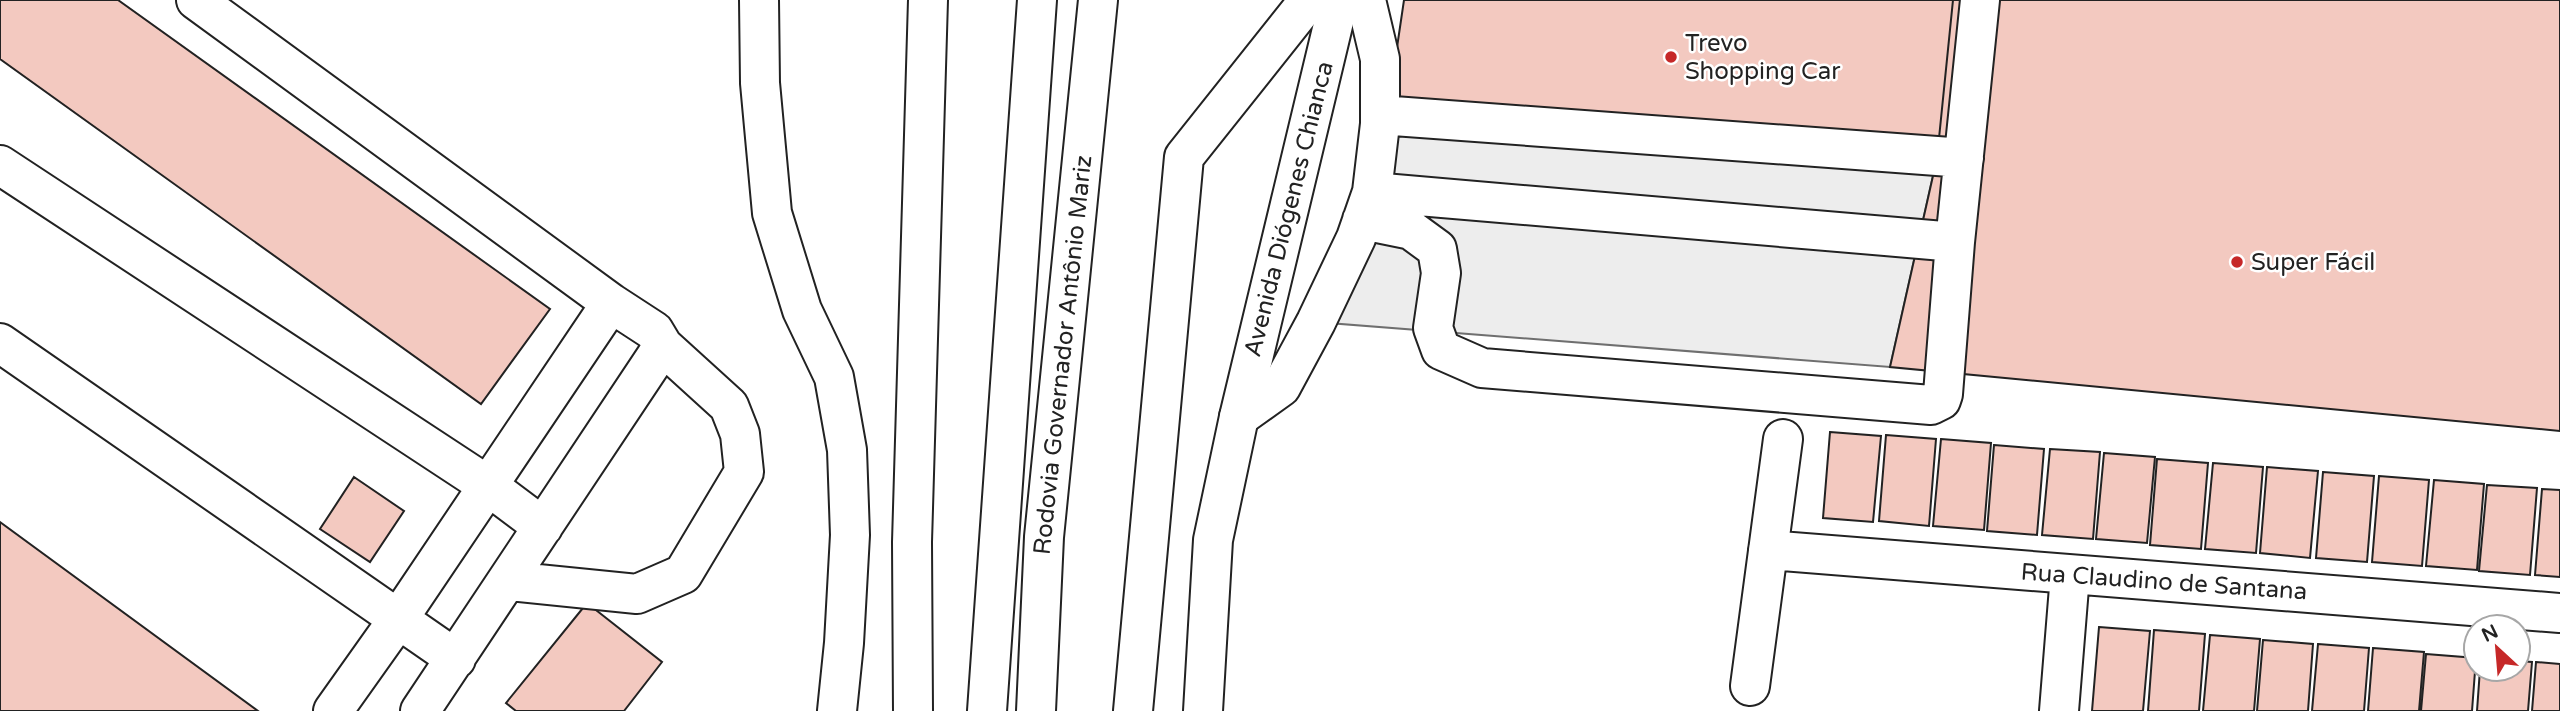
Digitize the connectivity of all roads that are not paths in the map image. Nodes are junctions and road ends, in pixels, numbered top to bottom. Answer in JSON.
{"nodes":[{"id":1,"x":196,"y":0,"type":"edge"},
{"id":2,"x":759,"y":0,"type":"edge"},
{"id":3,"x":928,"y":0,"type":"edge"},
{"id":4,"x":1037,"y":0,"type":"edge"},
{"id":5,"x":1098,"y":0,"type":"edge"},
{"id":6,"x":1309,"y":0,"type":"edge"},
{"id":7,"x":1339,"y":0,"type":"edge"},
{"id":8,"x":1366,"y":0,"type":"edge"},
{"id":9,"x":1980,"y":0,"type":"edge"},
{"id":10,"x":1380,"y":115,"type":"junction"},
{"id":11,"x":1964,"y":158,"type":"junction"},
{"id":12,"x":0,"y":165,"type":"edge"},
{"id":13,"x":1367,"y":206,"type":"junction"},
{"id":14,"x":1955,"y":242,"type":"junction"},
{"id":15,"x":611,"y":303,"type":"junction"},
{"id":16,"x":0,"y":343,"type":"edge"},
{"id":17,"x":663,"y":346,"type":"junction"},
{"id":18,"x":1239,"y":417,"type":"junction"},
{"id":19,"x":1783,"y":439,"type":"dead end"},
{"id":20,"x":487,"y":485,"type":"junction"},
{"id":21,"x":542,"y":527,"type":"junction"},
{"id":22,"x":1768,"y":550,"type":"junction"},
{"id":23,"x":2070,"y":575,"type":"junction"},
{"id":24,"x":508,"y":581,"type":"junction"},
{"id":25,"x":2560,"y":613,"type":"edge"},
{"id":26,"x":399,"y":618,"type":"junction"},
{"id":27,"x":456,"y":659,"type":"junction"},
{"id":28,"x":1750,"y":685,"type":"dead end"},
{"id":29,"x":333,"y":711,"type":"edge"},
{"id":30,"x":420,"y":711,"type":"edge"},
{"id":31,"x":837,"y":711,"type":"edge"},
{"id":32,"x":913,"y":711,"type":"edge"},
{"id":33,"x":987,"y":711,"type":"edge"},
{"id":34,"x":1035,"y":711,"type":"edge"},
{"id":35,"x":1133,"y":711,"type":"edge"},
{"id":36,"x":1203,"y":711,"type":"edge"},
{"id":37,"x":2059,"y":711,"type":"edge"}],
"edges":[{"from":1,"to":15,"type":"main road"},
{"from":2,"to":31,"type":"main road"},
{"from":3,"to":32,"type":"main road"},
{"from":4,"to":33,"type":"main road","name":"Rodovia Governador Antônio Mariz"},
{"from":5,"to":34,"type":"main road","name":"Rodovia Governador Antônio Mariz"},
{"from":6,"to":35,"type":"main road"},
{"from":7,"to":18,"type":"main road","name":"Avenida Diógenes Chianca"},
{"from":8,"to":10,"type":"main road","name":"Avenida Diógenes Chianca"},
{"from":9,"to":11,"type":"main road"},
{"from":10,"to":11,"type":"main road"},
{"from":10,"to":13,"type":"main road","name":"Avenida Diógenes Chianca"},
{"from":11,"to":14,"type":"main road"},
{"from":12,"to":20,"type":"main road"},
{"from":13,"to":14,"type":"main road"},
{"from":13,"to":14,"type":"main road"},
{"from":13,"to":18,"type":"main road","name":"Avenida Diógenes Chianca"},
{"from":15,"to":17,"type":"main road"},
{"from":15,"to":20,"type":"main road"},
{"from":16,"to":26,"type":"main road"},
{"from":17,"to":21,"type":"main road"},
{"from":17,"to":24,"type":"main road"},
{"from":18,"to":36,"type":"main road","name":"Avenida Diógenes Chianca"},
{"from":19,"to":22,"type":"main road"},
{"from":20,"to":21,"type":"main road"},
{"from":20,"to":26,"type":"main road"},
{"from":21,"to":24,"type":"main road"},
{"from":22,"to":23,"type":"main road","name":"Rua Claudino de Santana"},
{"from":22,"to":28,"type":"main road"},
{"from":23,"to":25,"type":"main road","name":"Rua Claudino de Santana"},
{"from":23,"to":37,"type":"main road"},
{"from":24,"to":27,"type":"main road"},
{"from":26,"to":27,"type":"main road"},
{"from":26,"to":29,"type":"main road"},
{"from":27,"to":30,"type":"main road"}]}
